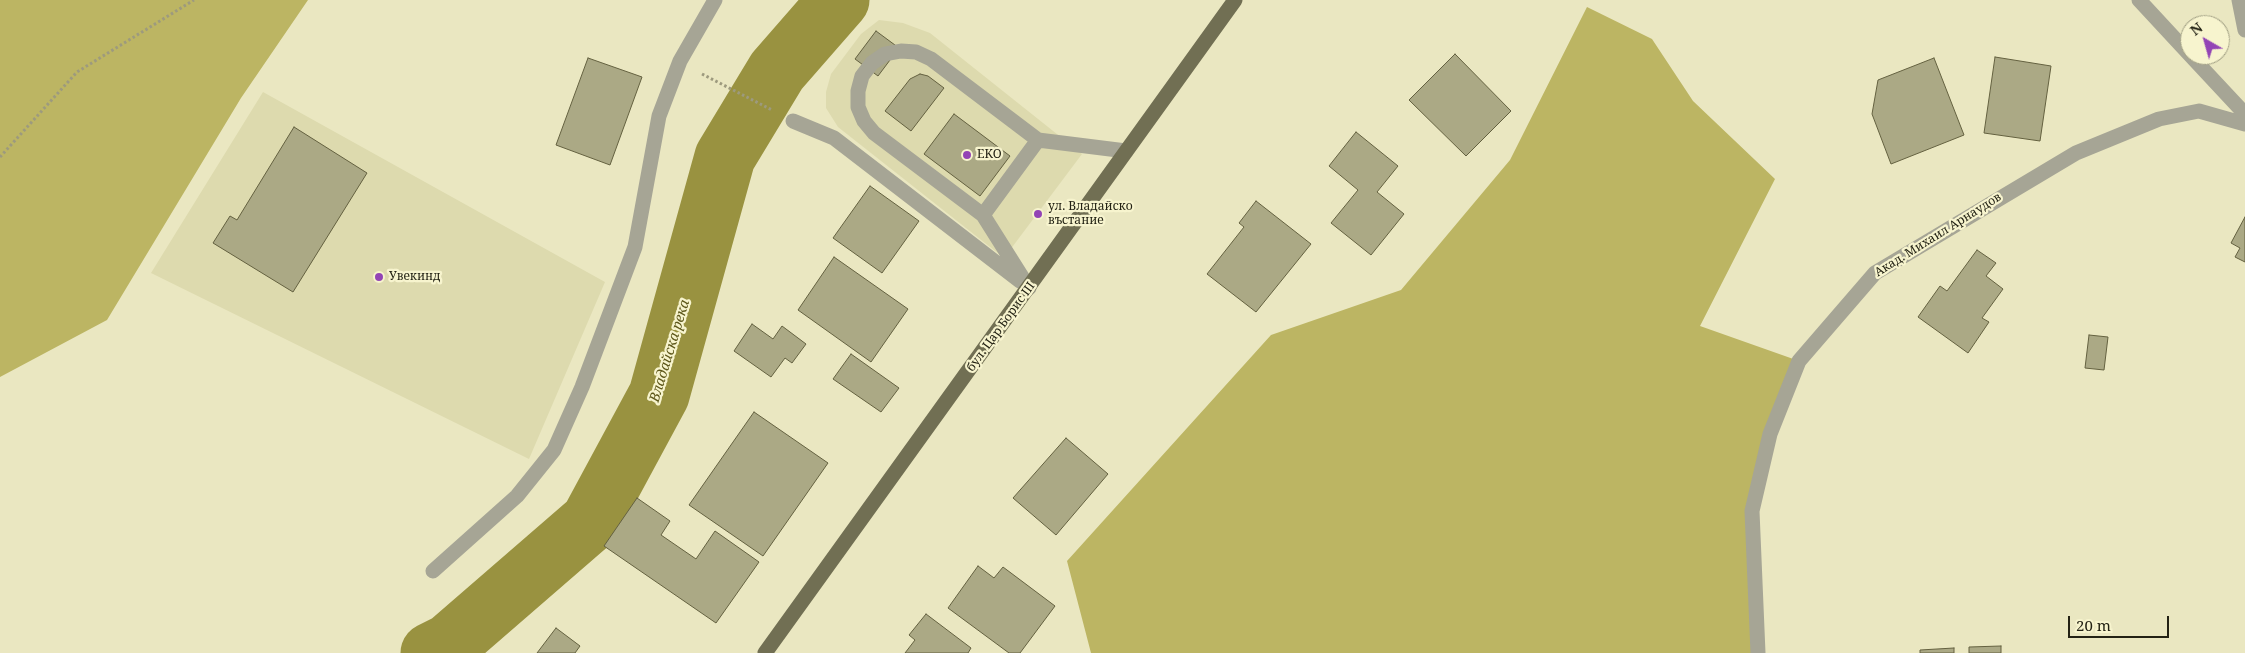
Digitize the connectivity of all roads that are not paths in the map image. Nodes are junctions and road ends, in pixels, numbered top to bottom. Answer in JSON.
{"nodes":[{"id":1,"x":715,"y":0,"type":"edge"},
{"id":2,"x":1235,"y":0,"type":"edge"},
{"id":3,"x":2139,"y":0,"type":"edge"},
{"id":4,"x":2239,"y":0,"type":"edge"},
{"id":5,"x":2245,"y":30,"type":"edge"},
{"id":6,"x":2180,"y":44,"type":"edge"},
{"id":7,"x":2199,"y":65,"type":"edge"},
{"id":8,"x":2245,"y":114,"type":"edge"},
{"id":9,"x":793,"y":121,"type":"road end"},
{"id":10,"x":2245,"y":124,"type":"edge"},
{"id":11,"x":1038,"y":140,"type":"junction"},
{"id":12,"x":1126,"y":150,"type":"junction"},
{"id":13,"x":983,"y":215,"type":"junction"},
{"id":14,"x":1029,"y":288,"type":"junction"},
{"id":15,"x":433,"y":571,"type":"dead end"},
{"id":16,"x":765,"y":653,"type":"edge"},
{"id":17,"x":1758,"y":653,"type":"edge"}],
"edges":[{"from":1,"to":15,"type":"street"},
{"from":2,"to":12,"type":"main road","name":"бул. Цар Борис III"},
{"from":3,"to":6,"type":"street"},
{"from":4,"to":5,"type":"street"},
{"from":7,"to":8,"type":"street"},
{"from":9,"to":14,"type":"street"},
{"from":10,"to":17,"type":"street","name":"Акад. Михаил Арнаудов"},
{"from":11,"to":12,"type":"street"},
{"from":11,"to":13,"type":"street"},
{"from":11,"to":13,"type":"street"},
{"from":12,"to":14,"type":"main road","name":"бул. Цар Борис III"},
{"from":13,"to":14,"type":"street"},
{"from":14,"to":16,"type":"main road","name":"бул. Цар Борис III"}]}
